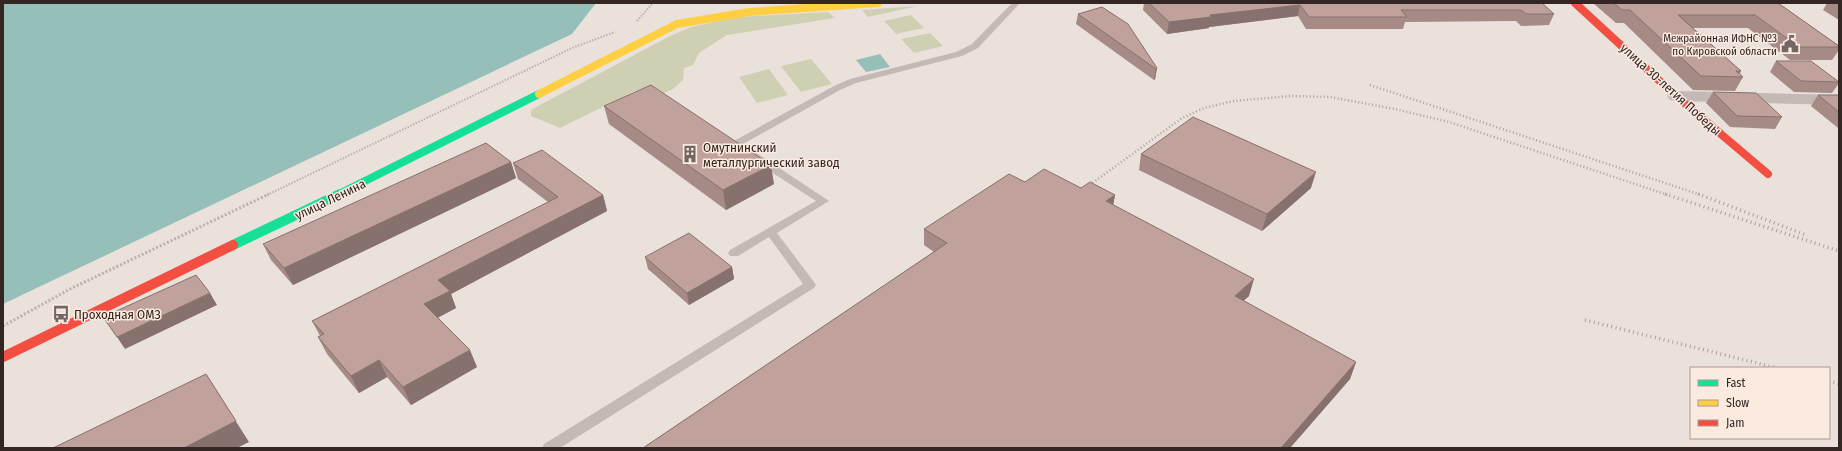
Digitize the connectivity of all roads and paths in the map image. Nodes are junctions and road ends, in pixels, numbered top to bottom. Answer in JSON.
{"nodes":[{"id":1,"x":654,"y":3,"type":"edge"},
{"id":2,"x":878,"y":3,"type":"edge"},
{"id":3,"x":1016,"y":3,"type":"edge"},
{"id":4,"x":1575,"y":3,"type":"edge"},
{"id":5,"x":632,"y":24,"type":"dead end"},
{"id":6,"x":621,"y":30,"type":"dead end"},
{"id":7,"x":1676,"y":96,"type":"junction"},
{"id":8,"x":1839,"y":100,"type":"edge"},
{"id":9,"x":1768,"y":174,"type":"dead end"},
{"id":10,"x":771,"y":232,"type":"junction"},
{"id":11,"x":734,"y":253,"type":"dead end"},
{"id":12,"x":3,"y":326,"type":"edge"},
{"id":13,"x":3,"y":357,"type":"edge"},
{"id":14,"x":549,"y":448,"type":"edge"}],
"edges":[{"from":1,"to":5,"type":"path"},
{"from":2,"to":13,"type":"main road","name":"улица Ленина"},
{"from":3,"to":10,"type":"lane"},
{"from":4,"to":7,"type":"main road","name":"улица 30-летия Победы"},
{"from":6,"to":12,"type":"path"},
{"from":7,"to":8,"type":"street"},
{"from":7,"to":9,"type":"main road","name":"улица 30-летия Победы"},
{"from":10,"to":11,"type":"lane"},
{"from":10,"to":14,"type":"lane"}]}
